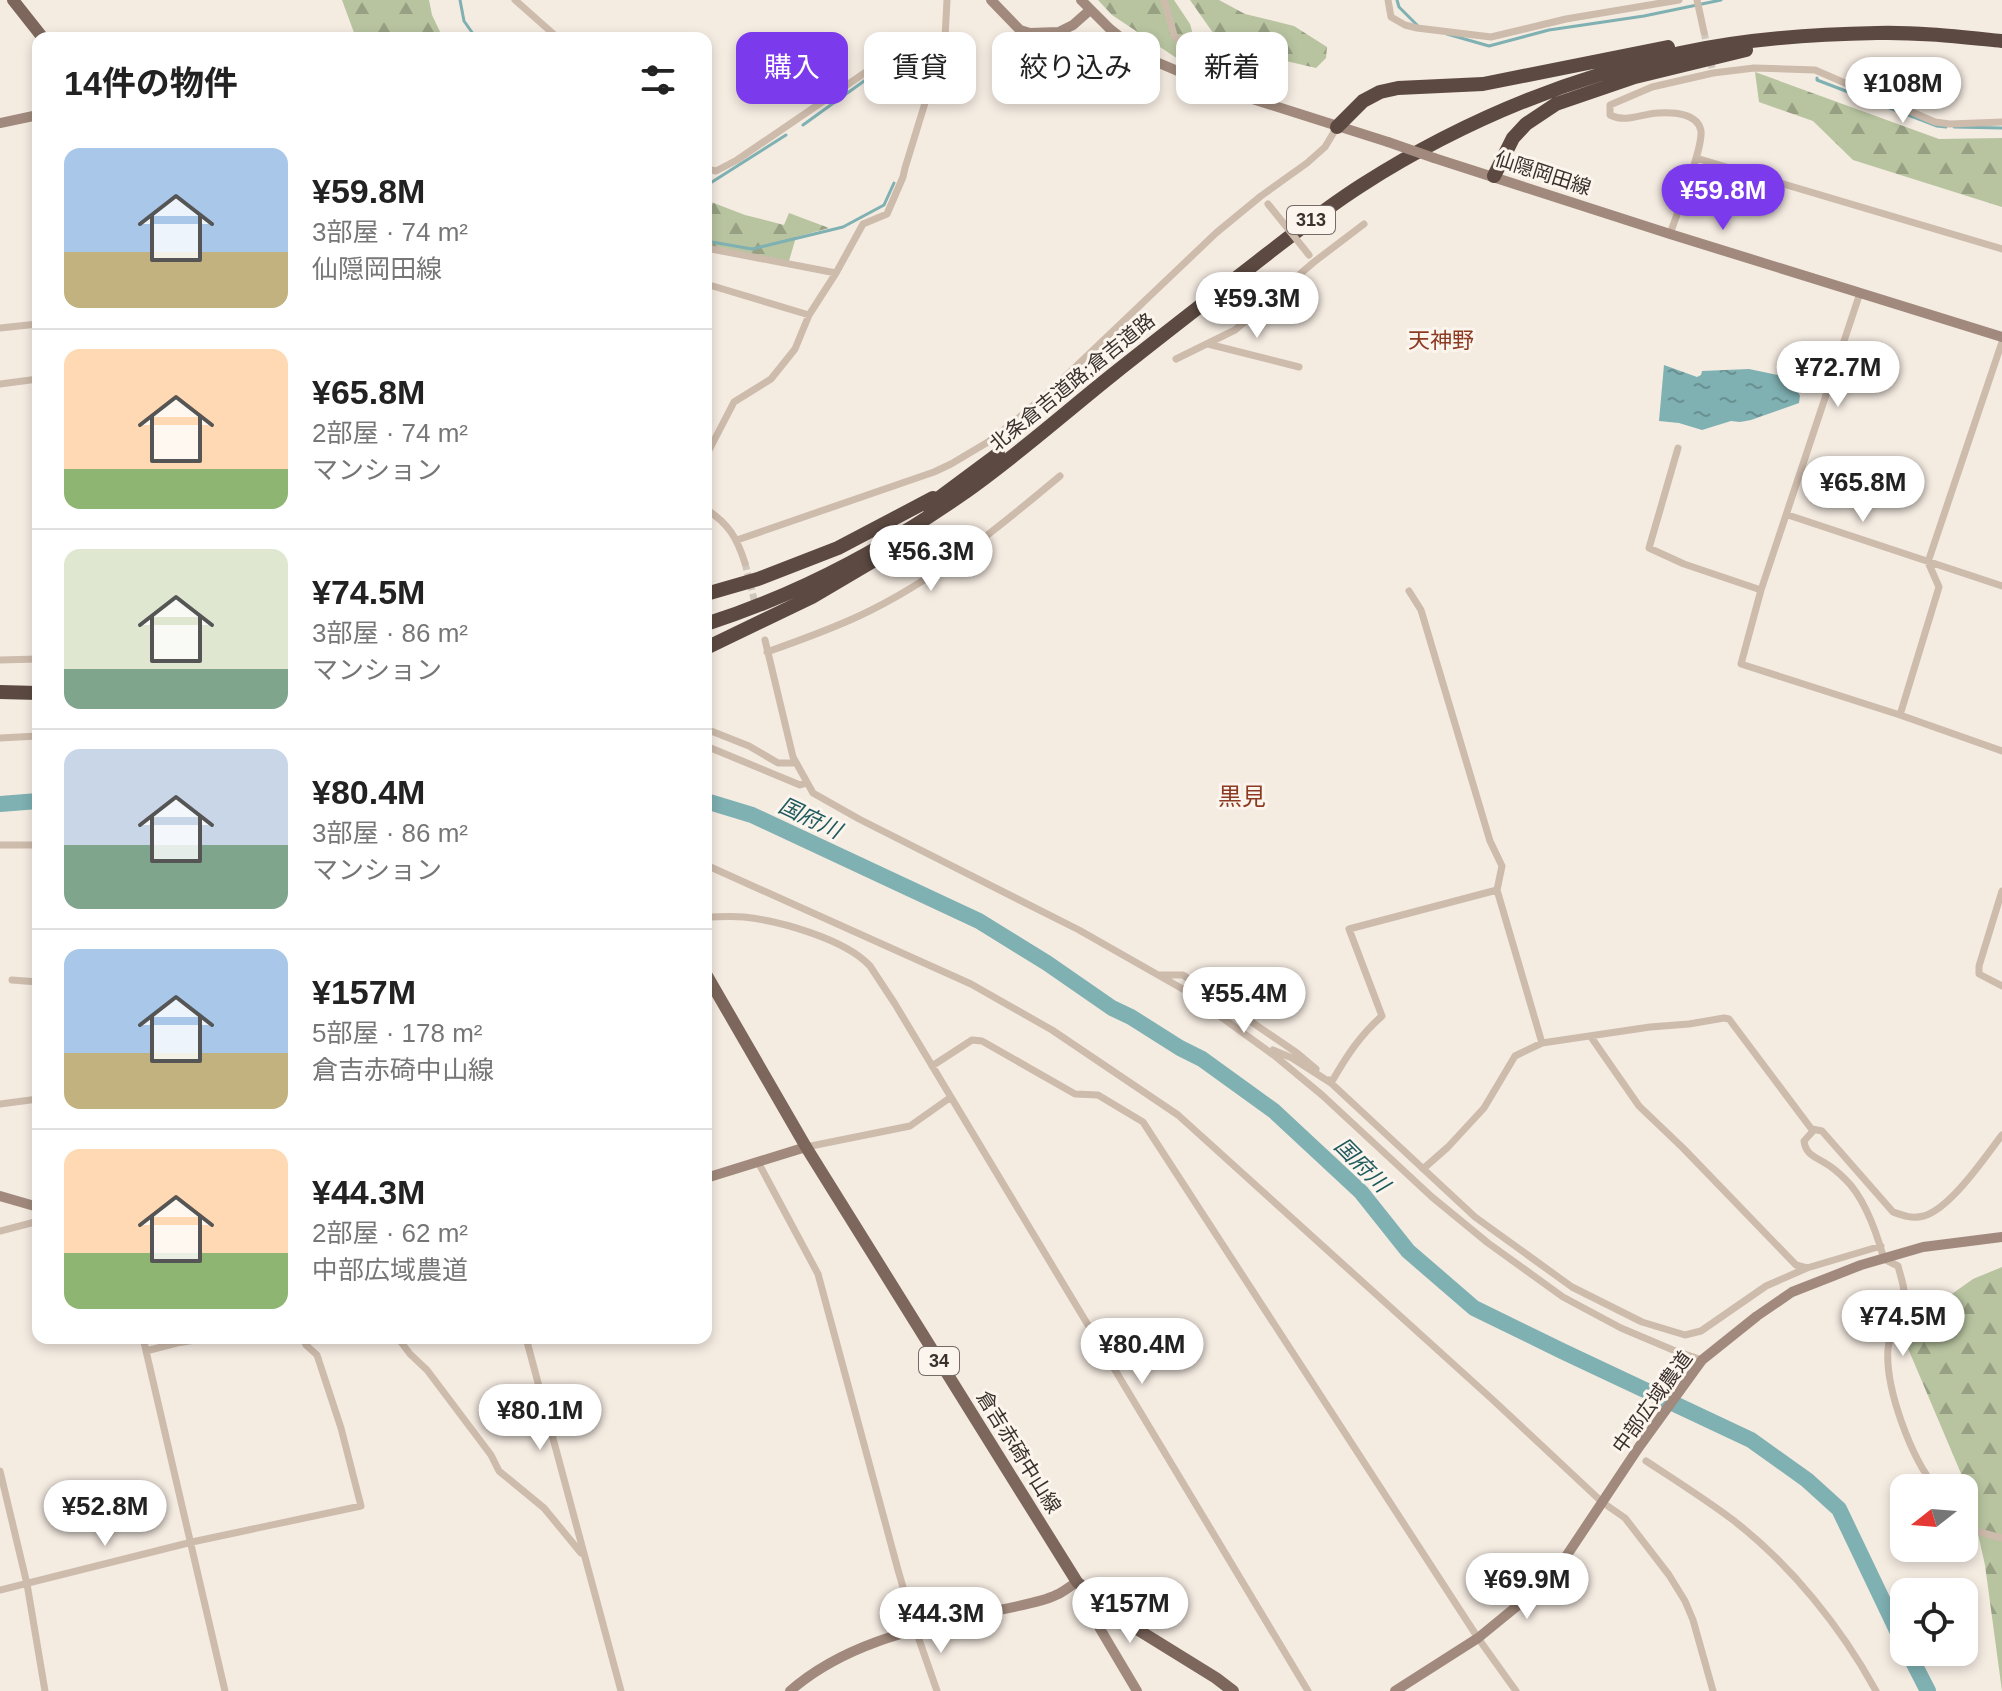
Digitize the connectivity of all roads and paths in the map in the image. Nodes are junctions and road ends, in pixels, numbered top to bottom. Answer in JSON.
{"nodes":[{"id":1,"x":13,"y":0,"type":"edge"},
{"id":2,"x":515,"y":0,"type":"edge"},
{"id":3,"x":947,"y":0,"type":"edge"},
{"id":4,"x":991,"y":0,"type":"edge"},
{"id":5,"x":1081,"y":0,"type":"edge"},
{"id":6,"x":1164,"y":0,"type":"edge"},
{"id":7,"x":1388,"y":0,"type":"edge"},
{"id":8,"x":1679,"y":0,"type":"edge"},
{"id":9,"x":1697,"y":0,"type":"edge"},
{"id":10,"x":1090,"y":10,"type":"junction"},
{"id":11,"x":38,"y":32,"type":"edge"},
{"id":12,"x":551,"y":32,"type":"edge"},
{"id":13,"x":945,"y":32,"type":"edge"},
{"id":14,"x":1704,"y":32,"type":"tunnel mouth"},
{"id":15,"x":2002,"y":34,"type":"edge"},
{"id":16,"x":1176,"y":37,"type":"edge"},
{"id":17,"x":1801,"y":37,"type":"junction"},
{"id":18,"x":2002,"y":41,"type":"edge"},
{"id":19,"x":1679,"y":44,"type":"junction"},
{"id":20,"x":1176,"y":70,"type":"edge"},
{"id":21,"x":864,"y":74,"type":"edge"},
{"id":22,"x":925,"y":104,"type":"edge"},
{"id":23,"x":1267,"y":104,"type":"edge"},
{"id":24,"x":32,"y":116,"type":"edge"},
{"id":25,"x":2002,"y":122,"type":"edge"},
{"id":26,"x":0,"y":123,"type":"edge"},
{"id":27,"x":1337,"y":127,"type":"junction"},
{"id":28,"x":1696,"y":158,"type":"junction"},
{"id":29,"x":712,"y":170,"type":"edge"},
{"id":30,"x":1494,"y":176,"type":"junction"},
{"id":31,"x":1261,"y":196,"type":"junction"},
{"id":32,"x":1364,"y":224,"type":"dead end"},
{"id":33,"x":1670,"y":234,"type":"junction"},
{"id":34,"x":712,"y":249,"type":"edge"},
{"id":35,"x":2002,"y":249,"type":"edge"},
{"id":36,"x":1312,"y":259,"type":"junction"},
{"id":37,"x":836,"y":273,"type":"junction"},
{"id":38,"x":712,"y":286,"type":"edge"},
{"id":39,"x":1860,"y":293,"type":"junction"},
{"id":40,"x":809,"y":315,"type":"junction"},
{"id":41,"x":32,"y":325,"type":"edge"},
{"id":42,"x":0,"y":328,"type":"edge"},
{"id":43,"x":2002,"y":339,"type":"edge"},
{"id":44,"x":1208,"y":344,"type":"junction"},
{"id":45,"x":1176,"y":359,"type":"dead end"},
{"id":46,"x":1299,"y":367,"type":"dead end"},
{"id":47,"x":32,"y":380,"type":"edge"},
{"id":48,"x":0,"y":384,"type":"edge"},
{"id":49,"x":712,"y":444,"type":"edge"},
{"id":50,"x":1678,"y":448,"type":"dead end"},
{"id":51,"x":1060,"y":476,"type":"dead end"},
{"id":52,"x":960,"y":489,"type":"junction"},
{"id":53,"x":712,"y":513,"type":"edge"},
{"id":54,"x":1788,"y":515,"type":"junction"},
{"id":55,"x":737,"y":540,"type":"junction"},
{"id":56,"x":1928,"y":562,"type":"junction"},
{"id":57,"x":745,"y":563,"type":"tunnel mouth"},
{"id":58,"x":2002,"y":586,"type":"edge"},
{"id":59,"x":1761,"y":590,"type":"junction"},
{"id":60,"x":1409,"y":591,"type":"dead end"},
{"id":61,"x":712,"y":592,"type":"edge"},
{"id":62,"x":712,"y":614,"type":"edge"},
{"id":63,"x":712,"y":622,"type":"edge"},
{"id":64,"x":765,"y":640,"type":"dead end"},
{"id":65,"x":712,"y":645,"type":"edge"},
{"id":66,"x":767,"y":652,"type":"junction"},
{"id":67,"x":32,"y":659,"type":"edge"},
{"id":68,"x":0,"y":660,"type":"edge"},
{"id":69,"x":0,"y":683,"type":"edge"},
{"id":70,"x":32,"y":684,"type":"edge"},
{"id":71,"x":0,"y":692,"type":"edge"},
{"id":72,"x":32,"y":693,"type":"edge"},
{"id":73,"x":1900,"y":715,"type":"junction"},
{"id":74,"x":712,"y":731,"type":"edge"},
{"id":75,"x":32,"y":736,"type":"edge"},
{"id":76,"x":0,"y":738,"type":"edge"},
{"id":77,"x":712,"y":748,"type":"edge"},
{"id":78,"x":2002,"y":751,"type":"edge"},
{"id":79,"x":796,"y":763,"type":"junction"},
{"id":80,"x":807,"y":783,"type":"junction"},
{"id":81,"x":0,"y":845,"type":"edge"},
{"id":82,"x":32,"y":845,"type":"edge"},
{"id":83,"x":712,"y":868,"type":"edge"},
{"id":84,"x":1497,"y":890,"type":"junction"},
{"id":85,"x":2002,"y":891,"type":"edge"},
{"id":86,"x":712,"y":917,"type":"edge"},
{"id":87,"x":1160,"y":975,"type":"junction"},
{"id":88,"x":12,"y":980,"type":"dead end"},
{"id":89,"x":32,"y":982,"type":"edge"},
{"id":90,"x":712,"y":984,"type":"edge"},
{"id":91,"x":2002,"y":986,"type":"edge"},
{"id":92,"x":1591,"y":1037,"type":"junction"},
{"id":93,"x":1542,"y":1043,"type":"junction"},
{"id":94,"x":1267,"y":1049,"type":"junction"},
{"id":95,"x":932,"y":1066,"type":"junction"},
{"id":96,"x":1331,"y":1083,"type":"junction"},
{"id":97,"x":951,"y":1097,"type":"junction"},
{"id":98,"x":32,"y":1100,"type":"edge"},
{"id":99,"x":0,"y":1104,"type":"edge"},
{"id":100,"x":1812,"y":1129,"type":"junction"},
{"id":101,"x":2002,"y":1135,"type":"edge"},
{"id":102,"x":806,"y":1147,"type":"junction"},
{"id":103,"x":758,"y":1162,"type":"junction"},
{"id":104,"x":1423,"y":1169,"type":"junction"},
{"id":105,"x":712,"y":1176,"type":"edge"},
{"id":106,"x":0,"y":1196,"type":"edge"},
{"id":107,"x":32,"y":1205,"type":"edge"},
{"id":108,"x":32,"y":1223,"type":"edge"},
{"id":109,"x":0,"y":1231,"type":"edge"},
{"id":110,"x":2002,"y":1237,"type":"edge"},
{"id":111,"x":1881,"y":1246,"type":"junction"},
{"id":112,"x":1884,"y":1259,"type":"junction"},
{"id":113,"x":1807,"y":1268,"type":"junction"},
{"id":114,"x":144,"y":1344,"type":"edge"},
{"id":115,"x":179,"y":1344,"type":"edge"},
{"id":116,"x":306,"y":1344,"type":"edge"},
{"id":117,"x":402,"y":1344,"type":"edge"},
{"id":118,"x":528,"y":1344,"type":"edge"},
{"id":119,"x":146,"y":1351,"type":"junction"},
{"id":120,"x":1702,"y":1360,"type":"junction"},
{"id":121,"x":1646,"y":1461,"type":"dead end"},
{"id":122,"x":0,"y":1471,"type":"edge"},
{"id":123,"x":1927,"y":1474,"type":"edge"},
{"id":124,"x":1605,"y":1499,"type":"junction"},
{"id":125,"x":1978,"y":1532,"type":"edge"},
{"id":126,"x":2002,"y":1538,"type":"edge"},
{"id":127,"x":192,"y":1542,"type":"junction"},
{"id":128,"x":585,"y":1558,"type":"junction"},
{"id":129,"x":1077,"y":1582,"type":"junction"},
{"id":130,"x":27,"y":1584,"type":"junction"},
{"id":131,"x":0,"y":1590,"type":"edge"},
{"id":132,"x":1100,"y":1602,"type":"junction"},
{"id":133,"x":915,"y":1628,"type":"junction"},
{"id":134,"x":1478,"y":1638,"type":"junction"},
{"id":135,"x":45,"y":1691,"type":"edge"},
{"id":136,"x":225,"y":1691,"type":"edge"},
{"id":137,"x":621,"y":1691,"type":"edge"},
{"id":138,"x":790,"y":1691,"type":"edge"},
{"id":139,"x":937,"y":1691,"type":"edge"},
{"id":140,"x":1137,"y":1691,"type":"edge"},
{"id":141,"x":1233,"y":1691,"type":"edge"},
{"id":142,"x":1308,"y":1691,"type":"edge"},
{"id":143,"x":1395,"y":1691,"type":"edge"},
{"id":144,"x":1516,"y":1691,"type":"edge"},
{"id":145,"x":1713,"y":1691,"type":"edge"},
{"id":146,"x":1876,"y":1691,"type":"edge"}],
"edges":[{"from":1,"to":11,"type":"main road"},
{"from":2,"to":12,"type":"street"},
{"from":3,"to":13,"type":"street"},
{"from":4,"to":10,"type":"main road"},
{"from":5,"to":10,"type":"main road","name":"仙隠岡田線"},
{"from":6,"to":16,"type":"street"},
{"from":7,"to":8,"type":"street"},
{"from":9,"to":14,"type":"street"},
{"from":10,"to":20,"type":"main road","name":"仙隠岡田線"},
{"from":15,"to":19,"type":"highway","name":"北条倉吉道路;倉吉道路","number":"313"},
{"from":17,"to":18,"type":"highway","name":"北条倉吉道路;倉吉道路","number":"313"},
{"from":17,"to":30,"type":"highway"},
{"from":17,"to":52,"type":"highway","name":"北条倉吉道路;倉吉道路","number":"313"},
{"from":19,"to":27,"type":"highway"},
{"from":19,"to":52,"type":"highway","name":"北条倉吉道路;倉吉道路","number":"313"},
{"from":21,"to":29,"type":"street"},
{"from":22,"to":37,"type":"street"},
{"from":23,"to":27,"type":"main road","name":"仙隠岡田線"},
{"from":24,"to":26,"type":"main road"},
{"from":25,"to":28,"type":"street"},
{"from":27,"to":30,"type":"main road","name":"仙隠岡田線","bridge":true},
{"from":27,"to":31,"type":"street"},
{"from":28,"to":33,"type":"street"},
{"from":28,"to":35,"type":"street"},
{"from":30,"to":33,"type":"main road","name":"仙隠岡田線"},
{"from":31,"to":36,"type":"street","bridge":true},
{"from":31,"to":55,"type":"street"},
{"from":32,"to":36,"type":"street"},
{"from":33,"to":39,"type":"main road","name":"仙隠岡田線"},
{"from":34,"to":37,"type":"street"},
{"from":36,"to":44,"type":"street"},
{"from":37,"to":40,"type":"street"},
{"from":38,"to":40,"type":"street"},
{"from":39,"to":43,"type":"main road","name":"仙隠岡田線"},
{"from":39,"to":54,"type":"street"},
{"from":40,"to":49,"type":"street"},
{"from":41,"to":42,"type":"street"},
{"from":43,"to":56,"type":"street"},
{"from":44,"to":45,"type":"street"},
{"from":44,"to":46,"type":"street"},
{"from":47,"to":48,"type":"street"},
{"from":50,"to":59,"type":"street"},
{"from":51,"to":66,"type":"street"},
{"from":52,"to":61,"type":"highway"},
{"from":52,"to":62,"type":"highway","name":"北条倉吉道路;倉吉道路","number":"313"},
{"from":52,"to":63,"type":"highway","name":"北条倉吉道路;倉吉道路","number":"313"},
{"from":52,"to":65,"type":"highway"},
{"from":53,"to":55,"type":"street"},
{"from":54,"to":56,"type":"street"},
{"from":54,"to":59,"type":"street"},
{"from":55,"to":57,"type":"street"},
{"from":56,"to":58,"type":"street"},
{"from":56,"to":73,"type":"street"},
{"from":59,"to":73,"type":"street"},
{"from":60,"to":84,"type":"street"},
{"from":64,"to":66,"type":"street"},
{"from":66,"to":79,"type":"street"},
{"from":67,"to":68,"type":"street"},
{"from":69,"to":70,"type":"highway"},
{"from":71,"to":72,"type":"highway"},
{"from":73,"to":78,"type":"street"},
{"from":74,"to":79,"type":"street"},
{"from":75,"to":76,"type":"street"},
{"from":77,"to":80,"type":"street"},
{"from":79,"to":80,"type":"street"},
{"from":80,"to":87,"type":"street"},
{"from":81,"to":82,"type":"street"},
{"from":83,"to":124,"type":"street"},
{"from":84,"to":93,"type":"street"},
{"from":84,"to":96,"type":"street"},
{"from":85,"to":91,"type":"street"},
{"from":86,"to":95,"type":"street"},
{"from":87,"to":94,"type":"street"},
{"from":87,"to":96,"type":"street"},
{"from":88,"to":89,"type":"street"},
{"from":90,"to":102,"type":"main road","name":"倉吉赤碕中山線","number":"34"},
{"from":92,"to":93,"type":"street"},
{"from":92,"to":100,"type":"street"},
{"from":92,"to":113,"type":"street"},
{"from":93,"to":104,"type":"street"},
{"from":94,"to":96,"type":"street"},
{"from":94,"to":120,"type":"street"},
{"from":95,"to":97,"type":"street"},
{"from":95,"to":134,"type":"street"},
{"from":96,"to":104,"type":"street"},
{"from":97,"to":102,"type":"street"},
{"from":97,"to":142,"type":"street"},
{"from":98,"to":99,"type":"street"},
{"from":100,"to":101,"type":"street"},
{"from":100,"to":111,"type":"street"},
{"from":102,"to":103,"type":"main road"},
{"from":102,"to":129,"type":"main road","name":"倉吉赤碕中山線","number":"34"},
{"from":103,"to":105,"type":"main road"},
{"from":103,"to":133,"type":"street"},
{"from":104,"to":113,"type":"street"},
{"from":106,"to":107,"type":"main road"},
{"from":108,"to":109,"type":"street"},
{"from":110,"to":112,"type":"main road","name":"中部広域農道"},
{"from":111,"to":112,"type":"street"},
{"from":111,"to":113,"type":"street"},
{"from":112,"to":120,"type":"main road","name":"中部広域農道"},
{"from":112,"to":123,"type":"street"},
{"from":114,"to":119,"type":"street"},
{"from":115,"to":119,"type":"street"},
{"from":116,"to":127,"type":"street"},
{"from":117,"to":128,"type":"street"},
{"from":118,"to":128,"type":"street"},
{"from":119,"to":127,"type":"street"},
{"from":120,"to":124,"type":"main road","name":"中部広域農道"},
{"from":121,"to":146,"type":"street"},
{"from":122,"to":130,"type":"street"},
{"from":124,"to":134,"type":"main road","name":"中部広域農道"},
{"from":124,"to":145,"type":"street"},
{"from":125,"to":126,"type":"street"},
{"from":127,"to":130,"type":"street"},
{"from":127,"to":136,"type":"street"},
{"from":128,"to":137,"type":"street"},
{"from":129,"to":132,"type":"main road","name":"倉吉赤碕中山線","number":"34"},
{"from":129,"to":133,"type":"main road"},
{"from":130,"to":131,"type":"street"},
{"from":130,"to":135,"type":"street"},
{"from":132,"to":140,"type":"main road"},
{"from":132,"to":141,"type":"main road","name":"倉吉赤碕中山線","number":"34"},
{"from":133,"to":138,"type":"main road"},
{"from":133,"to":139,"type":"street"},
{"from":134,"to":143,"type":"main road","name":"中部広域農道"},
{"from":134,"to":144,"type":"street"}]}
